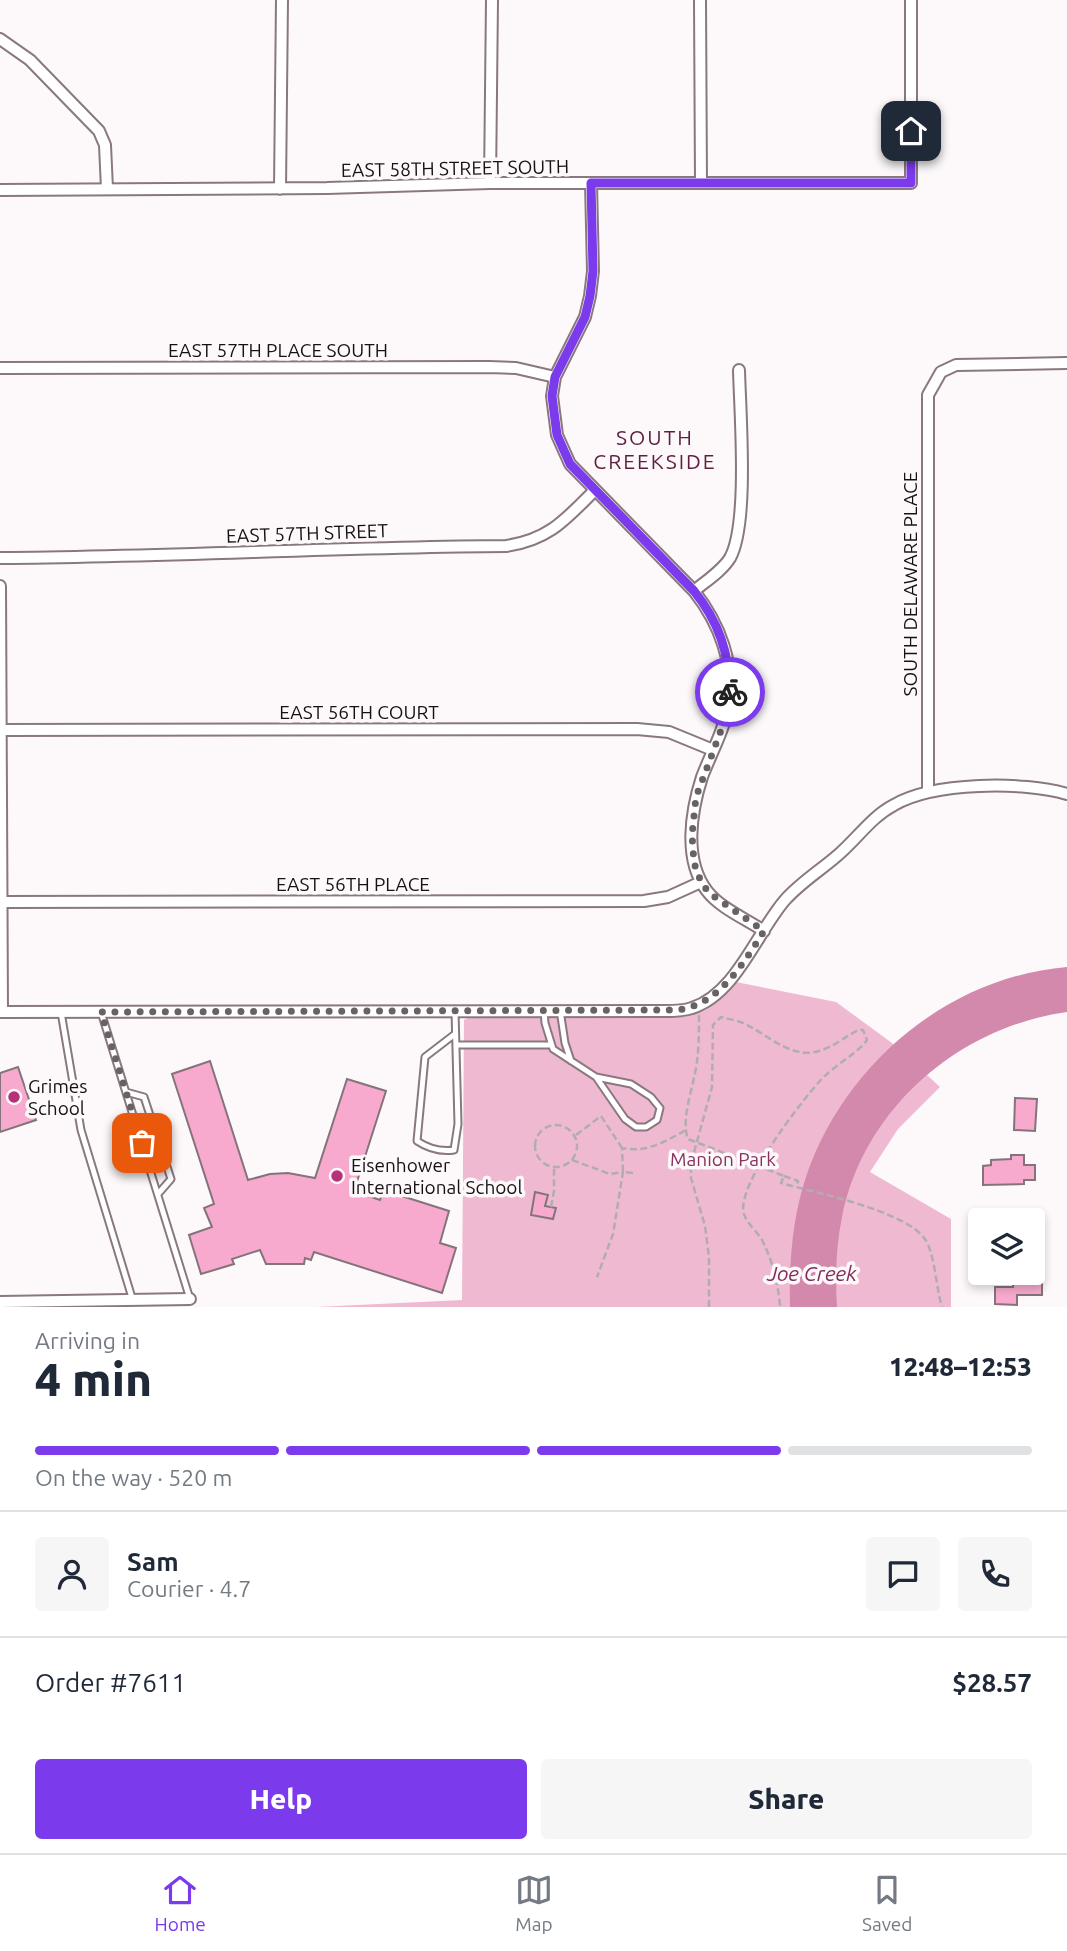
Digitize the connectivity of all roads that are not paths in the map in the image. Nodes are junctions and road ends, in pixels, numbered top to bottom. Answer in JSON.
{"nodes":[{"id":1,"x":282,"y":0,"type":"edge"},
{"id":2,"x":492,"y":0,"type":"edge"},
{"id":3,"x":700,"y":0,"type":"edge"},
{"id":4,"x":911,"y":0,"type":"edge"},
{"id":5,"x":0,"y":39,"type":"edge"},
{"id":6,"x":490,"y":183,"type":"junction"},
{"id":7,"x":591,"y":183,"type":"junction"},
{"id":8,"x":701,"y":183,"type":"junction"},
{"id":9,"x":107,"y":189,"type":"junction"},
{"id":10,"x":280,"y":189,"type":"junction"},
{"id":11,"x":0,"y":190,"type":"edge"},
{"id":12,"x":1067,"y":363,"type":"edge"},
{"id":13,"x":0,"y":368,"type":"edge"},
{"id":14,"x":740,"y":370,"type":"dead end"},
{"id":15,"x":555,"y":377,"type":"junction"},
{"id":16,"x":595,"y":490,"type":"junction"},
{"id":17,"x":0,"y":558,"type":"edge"},
{"id":18,"x":0,"y":586,"type":"edge"},
{"id":19,"x":694,"y":591,"type":"junction"},
{"id":20,"x":2,"y":730,"type":"edge"},
{"id":21,"x":713,"y":750,"type":"junction"},
{"id":22,"x":928,"y":792,"type":"junction"},
{"id":23,"x":1067,"y":794,"type":"edge"},
{"id":24,"x":701,"y":882,"type":"junction"},
{"id":25,"x":2,"y":902,"type":"junction"},
{"id":26,"x":764,"y":931,"type":"junction"},
{"id":27,"x":455,"y":1010,"type":"junction"},
{"id":28,"x":544,"y":1010,"type":"junction"},
{"id":29,"x":560,"y":1010,"type":"junction"},
{"id":30,"x":1,"y":1012,"type":"edge"},
{"id":31,"x":61,"y":1012,"type":"junction"},
{"id":32,"x":101,"y":1012,"type":"junction"},
{"id":33,"x":455,"y":1034,"type":"junction"},
{"id":34,"x":458,"y":1045,"type":"junction"},
{"id":35,"x":551,"y":1045,"type":"junction"},
{"id":36,"x":570,"y":1061,"type":"junction"},
{"id":37,"x":596,"y":1077,"type":"junction"},
{"id":38,"x":126,"y":1092,"type":"junction"},
{"id":39,"x":158,"y":1194,"type":"junction"},
{"id":40,"x":190,"y":1299,"type":"joint"},
{"id":41,"x":133,"y":1301,"type":"junction"},
{"id":42,"x":0,"y":1302,"type":"edge"},
{"id":43,"x":106,"y":1304,"type":"edge"}],
"edges":[{"from":1,"to":10,"type":"street"},
{"from":2,"to":6,"type":"street"},
{"from":3,"to":8,"type":"street"},
{"from":4,"to":8,"type":"street","name":"EAST 58TH STREET SOUTH"},
{"from":5,"to":9,"type":"street"},
{"from":6,"to":7,"type":"street","name":"EAST 58TH STREET SOUTH"},
{"from":6,"to":10,"type":"street","name":"EAST 58TH STREET SOUTH"},
{"from":7,"to":8,"type":"street","name":"EAST 58TH STREET SOUTH"},
{"from":7,"to":15,"type":"street"},
{"from":9,"to":10,"type":"street","name":"EAST 58TH STREET SOUTH"},
{"from":9,"to":11,"type":"street","name":"EAST 58TH STREET SOUTH"},
{"from":12,"to":22,"type":"street","name":"SOUTH DELAWARE PLACE"},
{"from":13,"to":15,"type":"street","name":"EAST 57TH PLACE SOUTH"},
{"from":14,"to":19,"type":"street"},
{"from":15,"to":16,"type":"street"},
{"from":16,"to":17,"type":"street","name":"EAST 57TH STREET"},
{"from":16,"to":19,"type":"street"},
{"from":18,"to":20,"type":"street"},
{"from":19,"to":21,"type":"street"},
{"from":20,"to":21,"type":"street","name":"EAST 56TH COURT"},
{"from":20,"to":25,"type":"street"},
{"from":21,"to":24,"type":"street"},
{"from":22,"to":23,"type":"street"},
{"from":22,"to":26,"type":"street"},
{"from":24,"to":25,"type":"street","name":"EAST 56TH PLACE"},
{"from":24,"to":26,"type":"street"},
{"from":25,"to":30,"type":"street"},
{"from":26,"to":29,"type":"street"},
{"from":27,"to":28,"type":"street"},
{"from":27,"to":32,"type":"street"},
{"from":27,"to":33,"type":"lane"},
{"from":28,"to":29,"type":"street"},
{"from":28,"to":35,"type":"lane"},
{"from":29,"to":36,"type":"lane"},
{"from":30,"to":31,"type":"street"},
{"from":31,"to":32,"type":"street"},
{"from":31,"to":41,"type":"lane"},
{"from":32,"to":38,"type":"lane"},
{"from":33,"to":34,"type":"lane"},
{"from":33,"to":34,"type":"lane"},
{"from":34,"to":35,"type":"lane"},
{"from":35,"to":36,"type":"lane"},
{"from":36,"to":37,"type":"lane"},
{"from":37,"to":37,"type":"lane"},
{"from":38,"to":39,"type":"lane"},
{"from":38,"to":39,"type":"lane"},
{"from":39,"to":40,"type":"lane"},
{"from":40,"to":41,"type":"street"},
{"from":41,"to":43,"type":"street"},
{"from":42,"to":43,"type":"street"}]}
